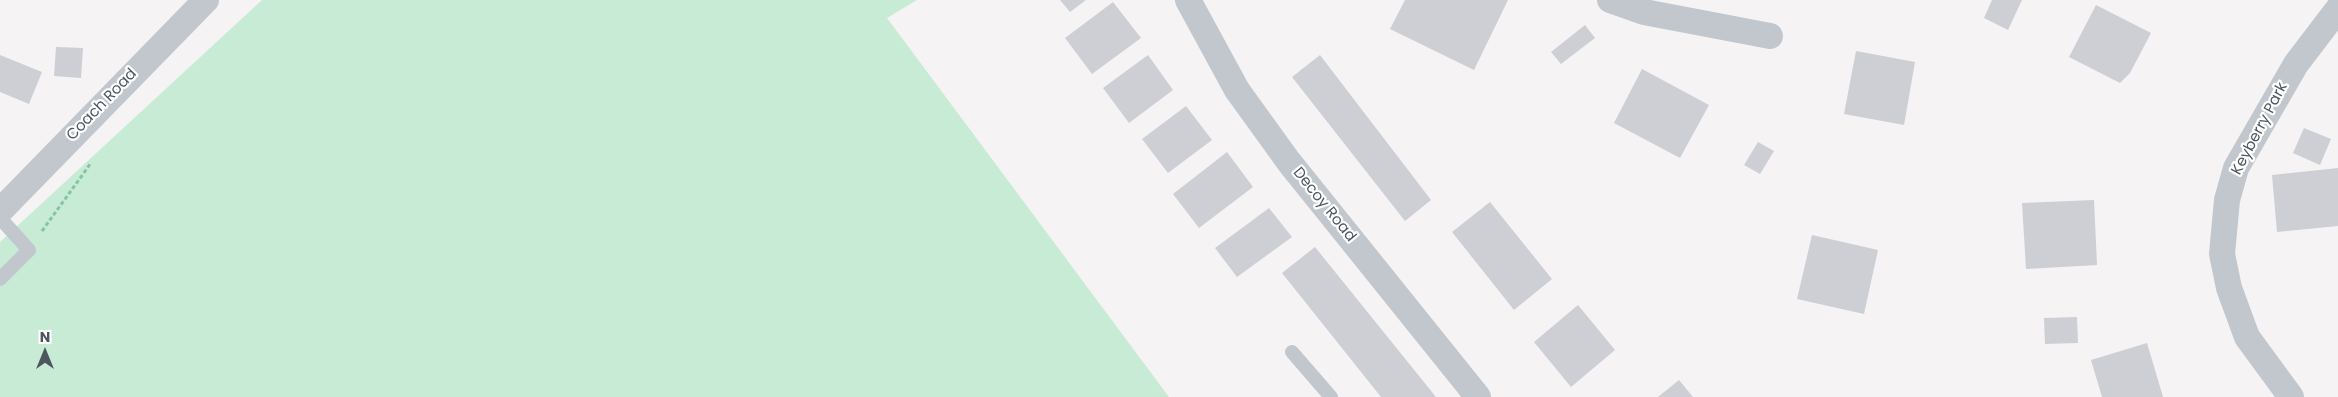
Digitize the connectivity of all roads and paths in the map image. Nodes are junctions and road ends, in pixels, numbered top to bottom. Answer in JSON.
{"nodes":[{"id":1,"x":206,"y":0,"type":"edge"},
{"id":2,"x":1188,"y":0,"type":"edge"},
{"id":3,"x":1610,"y":0,"type":"edge"},
{"id":4,"x":2338,"y":9,"type":"edge"},
{"id":5,"x":1770,"y":36,"type":"dead end"},
{"id":6,"x":0,"y":211,"type":"edge"},
{"id":7,"x":0,"y":218,"type":"edge"},
{"id":8,"x":0,"y":280,"type":"edge"},
{"id":9,"x":1292,"y":352,"type":"dead end"},
{"id":10,"x":1331,"y":397,"type":"edge"},
{"id":11,"x":1478,"y":397,"type":"edge"},
{"id":12,"x":2291,"y":397,"type":"edge"}],
"edges":[{"from":1,"to":6,"type":"street","name":"Coach Road"},
{"from":2,"to":11,"type":"street","name":"Decoy Road"},
{"from":3,"to":5,"type":"street"},
{"from":4,"to":12,"type":"street","name":"Keyberry Park"},
{"from":7,"to":8,"type":"lane"},
{"from":9,"to":10,"type":"lane"}]}
